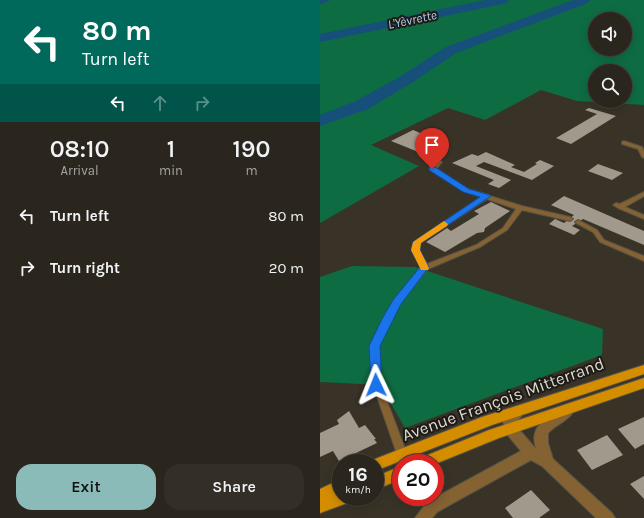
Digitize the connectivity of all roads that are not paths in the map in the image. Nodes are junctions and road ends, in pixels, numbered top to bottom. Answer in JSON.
{"nodes":[{"id":1,"x":624,"y":143,"type":"dead end"},
{"id":2,"x":428,"y":154,"type":"dead end"},
{"id":3,"x":644,"y":156,"type":"edge"},
{"id":4,"x":644,"y":194,"type":"edge"},
{"id":5,"x":487,"y":196,"type":"junction"},
{"id":6,"x":520,"y":208,"type":"junction"},
{"id":7,"x":644,"y":217,"type":"edge"},
{"id":8,"x":570,"y":219,"type":"dead end"},
{"id":9,"x":578,"y":222,"type":"dead end"},
{"id":10,"x":644,"y":259,"type":"edge"},
{"id":11,"x":425,"y":267,"type":"junction"},
{"id":12,"x":644,"y":368,"type":"edge"},
{"id":13,"x":644,"y":382,"type":"edge"},
{"id":14,"x":573,"y":407,"type":"junction"},
{"id":15,"x":518,"y":411,"type":"junction"},
{"id":16,"x":511,"y":428,"type":"junction"},
{"id":17,"x":531,"y":453,"type":"junction"},
{"id":18,"x":402,"y":454,"type":"joint"},
{"id":19,"x":444,"y":455,"type":"edge"},
{"id":20,"x":546,"y":462,"type":"junction"},
{"id":21,"x":332,"y":490,"type":"edge"},
{"id":22,"x":320,"y":497,"type":"edge"},
{"id":23,"x":332,"y":502,"type":"edge"},
{"id":24,"x":320,"y":506,"type":"edge"},
{"id":25,"x":423,"y":518,"type":"edge"},
{"id":26,"x":607,"y":518,"type":"edge"}],
"edges":[{"from":1,"to":3,"type":"lane"},
{"from":2,"to":5,"type":"lane"},
{"from":4,"to":7,"type":"lane"},
{"from":5,"to":6,"type":"lane"},
{"from":5,"to":11,"type":"lane"},
{"from":6,"to":8,"type":"lane"},
{"from":6,"to":11,"type":"lane"},
{"from":9,"to":10,"type":"lane"},
{"from":11,"to":18,"type":"lane"},
{"from":12,"to":15,"type":"main road","name":"Avenue François Mitterrand"},
{"from":13,"to":14,"type":"main road","name":"Avenue François Mitterrand"},
{"from":14,"to":16,"type":"main road","name":"Avenue François Mitterrand"},
{"from":14,"to":20,"type":"street"},
{"from":15,"to":16,"type":"street"},
{"from":15,"to":18,"type":"main road","name":"Avenue François Mitterrand"},
{"from":16,"to":17,"type":"street"},
{"from":16,"to":19,"type":"main road","name":"Avenue François Mitterrand"},
{"from":17,"to":20,"type":"street"},
{"from":17,"to":25,"type":"street"},
{"from":20,"to":26,"type":"street"},
{"from":21,"to":22,"type":"main road"},
{"from":23,"to":24,"type":"main road"}]}
